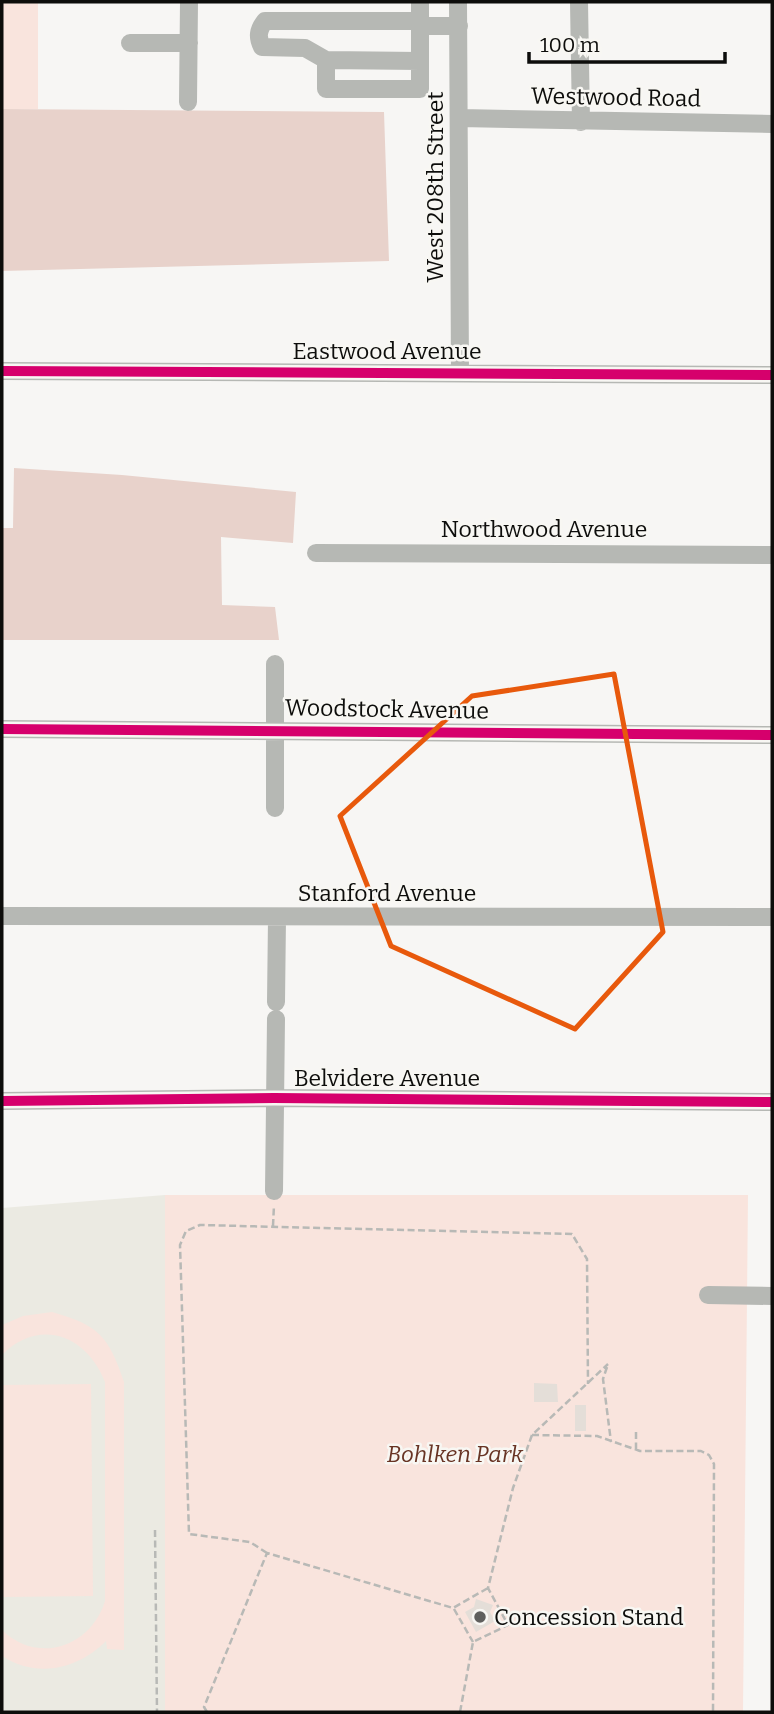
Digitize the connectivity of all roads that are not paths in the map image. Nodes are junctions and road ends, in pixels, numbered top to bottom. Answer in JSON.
{"nodes":[{"id":1,"x":189,"y":2,"type":"edge"},
{"id":2,"x":420,"y":2,"type":"edge"},
{"id":3,"x":458,"y":2,"type":"edge"},
{"id":4,"x":579,"y":2,"type":"edge"},
{"id":5,"x":420,"y":24,"type":"junction"},
{"id":6,"x":459,"y":26,"type":"junction"},
{"id":7,"x":130,"y":43,"type":"dead end"},
{"id":8,"x":189,"y":43,"type":"junction"},
{"id":9,"x":326,"y":60,"type":"junction"},
{"id":10,"x":420,"y":61,"type":"junction"},
{"id":11,"x":188,"y":102,"type":"dead end"},
{"id":12,"x":460,"y":118,"type":"junction"},
{"id":13,"x":581,"y":122,"type":"junction"},
{"id":14,"x":772,"y":124,"type":"edge"},
{"id":15,"x":2,"y":370,"type":"edge"},
{"id":16,"x":460,"y":373,"type":"junction"},
{"id":17,"x":772,"y":375,"type":"edge"},
{"id":18,"x":316,"y":553,"type":"dead end"},
{"id":19,"x":772,"y":555,"type":"edge"},
{"id":20,"x":275,"y":664,"type":"dead end"},
{"id":21,"x":2,"y":729,"type":"edge"},
{"id":22,"x":274,"y":729,"type":"junction"},
{"id":23,"x":772,"y":735,"type":"edge"},
{"id":24,"x":275,"y":808,"type":"dead end"},
{"id":25,"x":2,"y":916,"type":"edge"},
{"id":26,"x":772,"y":917,"type":"edge"},
{"id":27,"x":277,"y":918,"type":"junction"},
{"id":28,"x":274,"y":1098,"type":"junction"},
{"id":29,"x":2,"y":1101,"type":"edge"},
{"id":30,"x":772,"y":1102,"type":"edge"},
{"id":31,"x":274,"y":1191,"type":"road end"},
{"id":32,"x":708,"y":1295,"type":"dead end"},
{"id":33,"x":772,"y":1296,"type":"edge"}],
"edges":[{"from":1,"to":8,"type":"street"},
{"from":2,"to":5,"type":"street"},
{"from":3,"to":6,"type":"street","name":"West 208th Street"},
{"from":4,"to":13,"type":"street"},
{"from":5,"to":6,"type":"street"},
{"from":5,"to":9,"type":"street"},
{"from":5,"to":10,"type":"street"},
{"from":6,"to":12,"type":"street","name":"West 208th Street"},
{"from":7,"to":8,"type":"street"},
{"from":8,"to":11,"type":"street"},
{"from":9,"to":10,"type":"street"},
{"from":9,"to":10,"type":"street"},
{"from":12,"to":13,"type":"street","name":"Westwood Road"},
{"from":12,"to":16,"type":"street","name":"West 208th Street"},
{"from":13,"to":14,"type":"street","name":"Westwood Road"},
{"from":15,"to":16,"type":"street","name":"Eastwood Avenue"},
{"from":16,"to":17,"type":"street","name":"Eastwood Avenue"},
{"from":18,"to":19,"type":"street","name":"Northwood Avenue"},
{"from":20,"to":22,"type":"street"},
{"from":21,"to":22,"type":"street","name":"Woodstock Avenue"},
{"from":22,"to":23,"type":"street","name":"Woodstock Avenue"},
{"from":22,"to":24,"type":"street"},
{"from":25,"to":27,"type":"street","name":"Stanford Avenue"},
{"from":26,"to":27,"type":"street","name":"Stanford Avenue"},
{"from":27,"to":28,"type":"street"},
{"from":28,"to":29,"type":"street","name":"Belvidere Avenue"},
{"from":28,"to":30,"type":"street","name":"Belvidere Avenue"},
{"from":28,"to":31,"type":"street"},
{"from":32,"to":33,"type":"street"}]}
